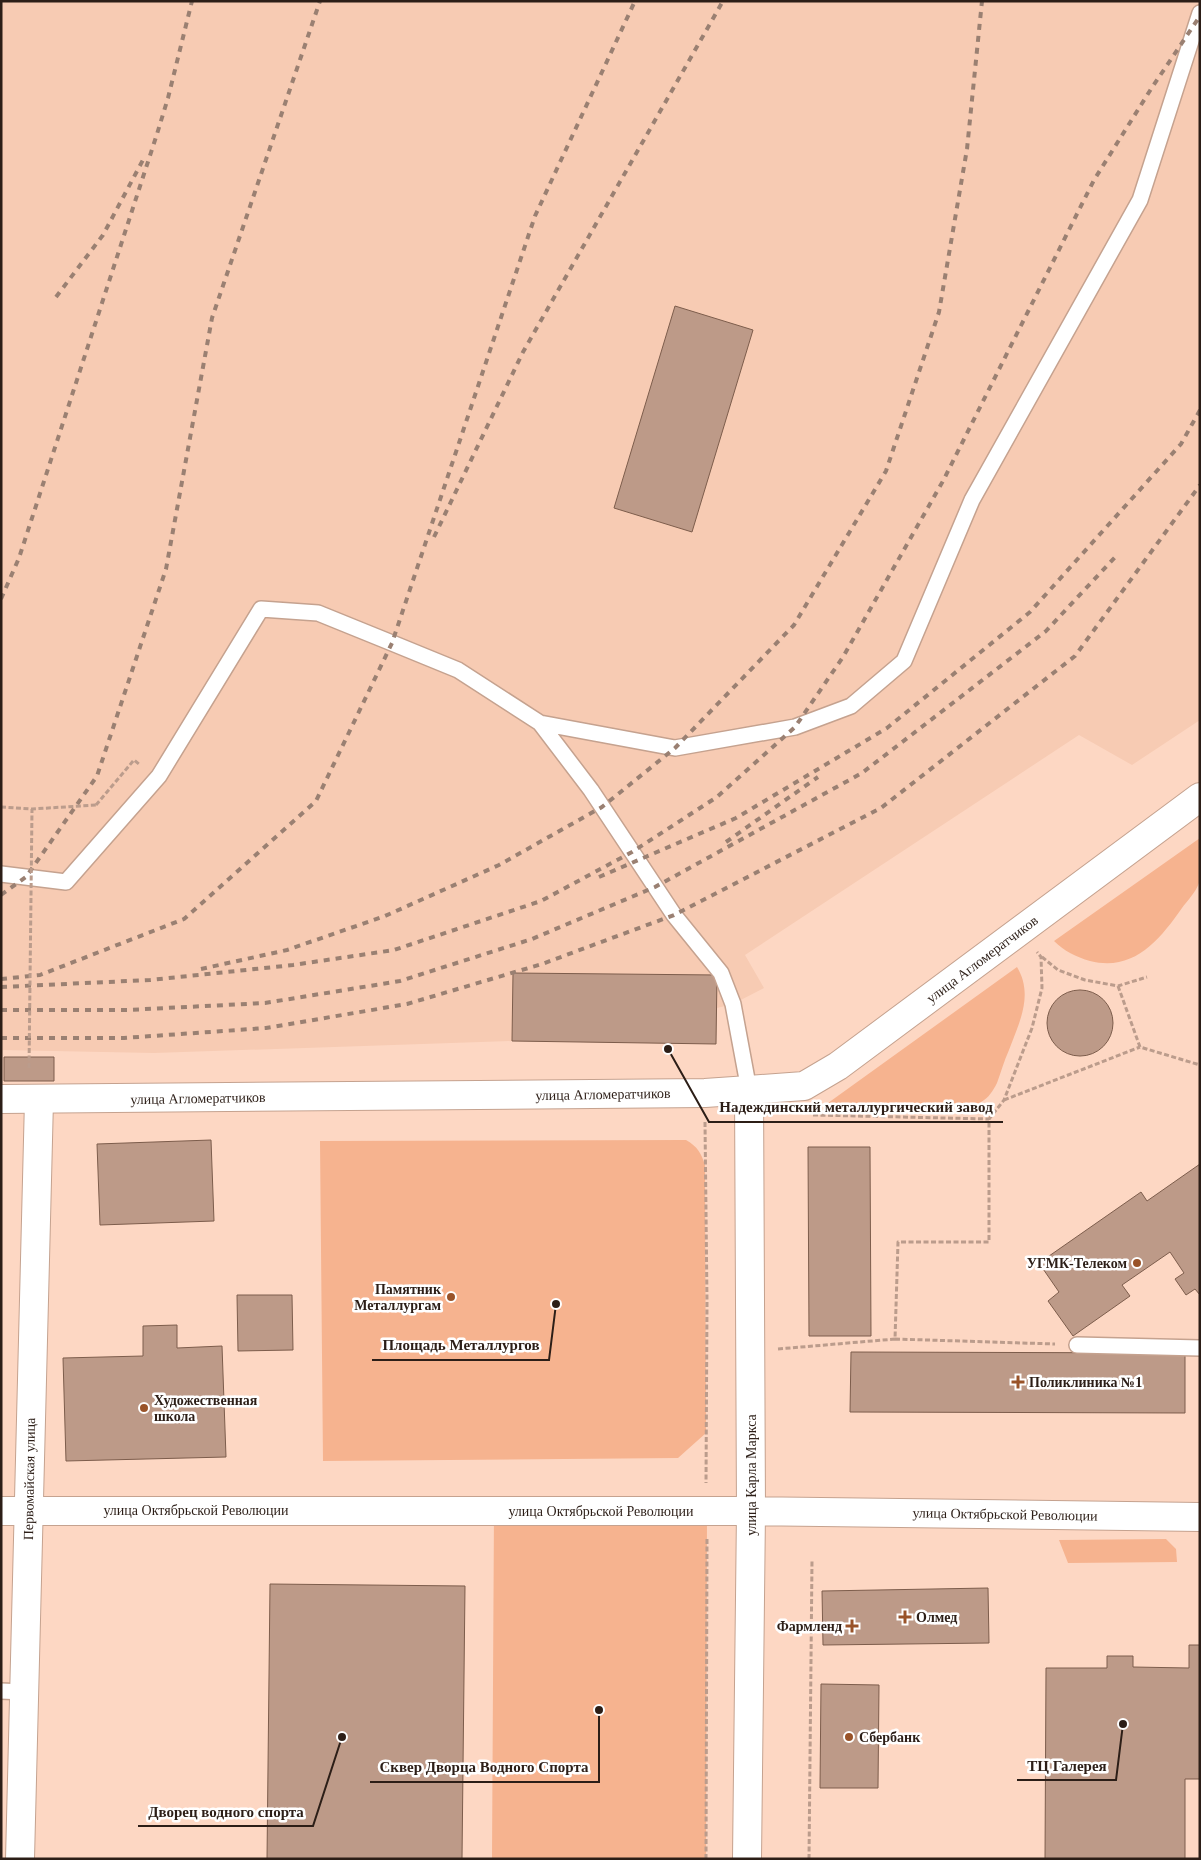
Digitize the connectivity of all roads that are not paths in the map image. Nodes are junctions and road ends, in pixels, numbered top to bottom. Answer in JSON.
{"nodes":[{"id":1,"x":1200,"y":13,"type":"edge"},
{"id":2,"x":540,"y":723,"type":"junction"},
{"id":3,"x":1200,"y":797,"type":"edge"},
{"id":4,"x":1,"y":874,"type":"edge"},
{"id":5,"x":749,"y":1090,"type":"junction"},
{"id":6,"x":1,"y":1099,"type":"edge"},
{"id":7,"x":39,"y":1100,"type":"junction"},
{"id":8,"x":1077,"y":1345,"type":"road end"},
{"id":9,"x":1200,"y":1348,"type":"edge"},
{"id":10,"x":28,"y":1510,"type":"junction"},
{"id":11,"x":1,"y":1511,"type":"edge"},
{"id":12,"x":751,"y":1511,"type":"junction"},
{"id":13,"x":1200,"y":1517,"type":"edge"},
{"id":14,"x":13,"y":1692,"type":"edge"},
{"id":15,"x":20,"y":1859,"type":"edge"},
{"id":16,"x":747,"y":1859,"type":"edge"}],
"edges":[{"from":1,"to":2,"type":"lane"},
{"from":2,"to":4,"type":"lane"},
{"from":2,"to":5,"type":"lane"},
{"from":3,"to":5,"type":"street","name":"улица Агломератчиков"},
{"from":5,"to":7,"type":"street","name":"улица Агломератчиков"},
{"from":5,"to":12,"type":"street","name":"улица Карла Маркса"},
{"from":6,"to":7,"type":"street","name":"улица Агломератчиков"},
{"from":7,"to":10,"type":"street","name":"Первомайская улица"},
{"from":8,"to":9,"type":"lane"},
{"from":10,"to":11,"type":"street","name":"улица Октябрьской Революции"},
{"from":10,"to":12,"type":"street","name":"улица Октябрьской Революции"},
{"from":10,"to":14,"type":"street","name":"Первомайская улица"},
{"from":12,"to":13,"type":"street","name":"улица Октябрьской Революции"},
{"from":12,"to":16,"type":"street","name":"улица Карла Маркса"},
{"from":14,"to":15,"type":"street","name":"Первомайская улица"}]}
